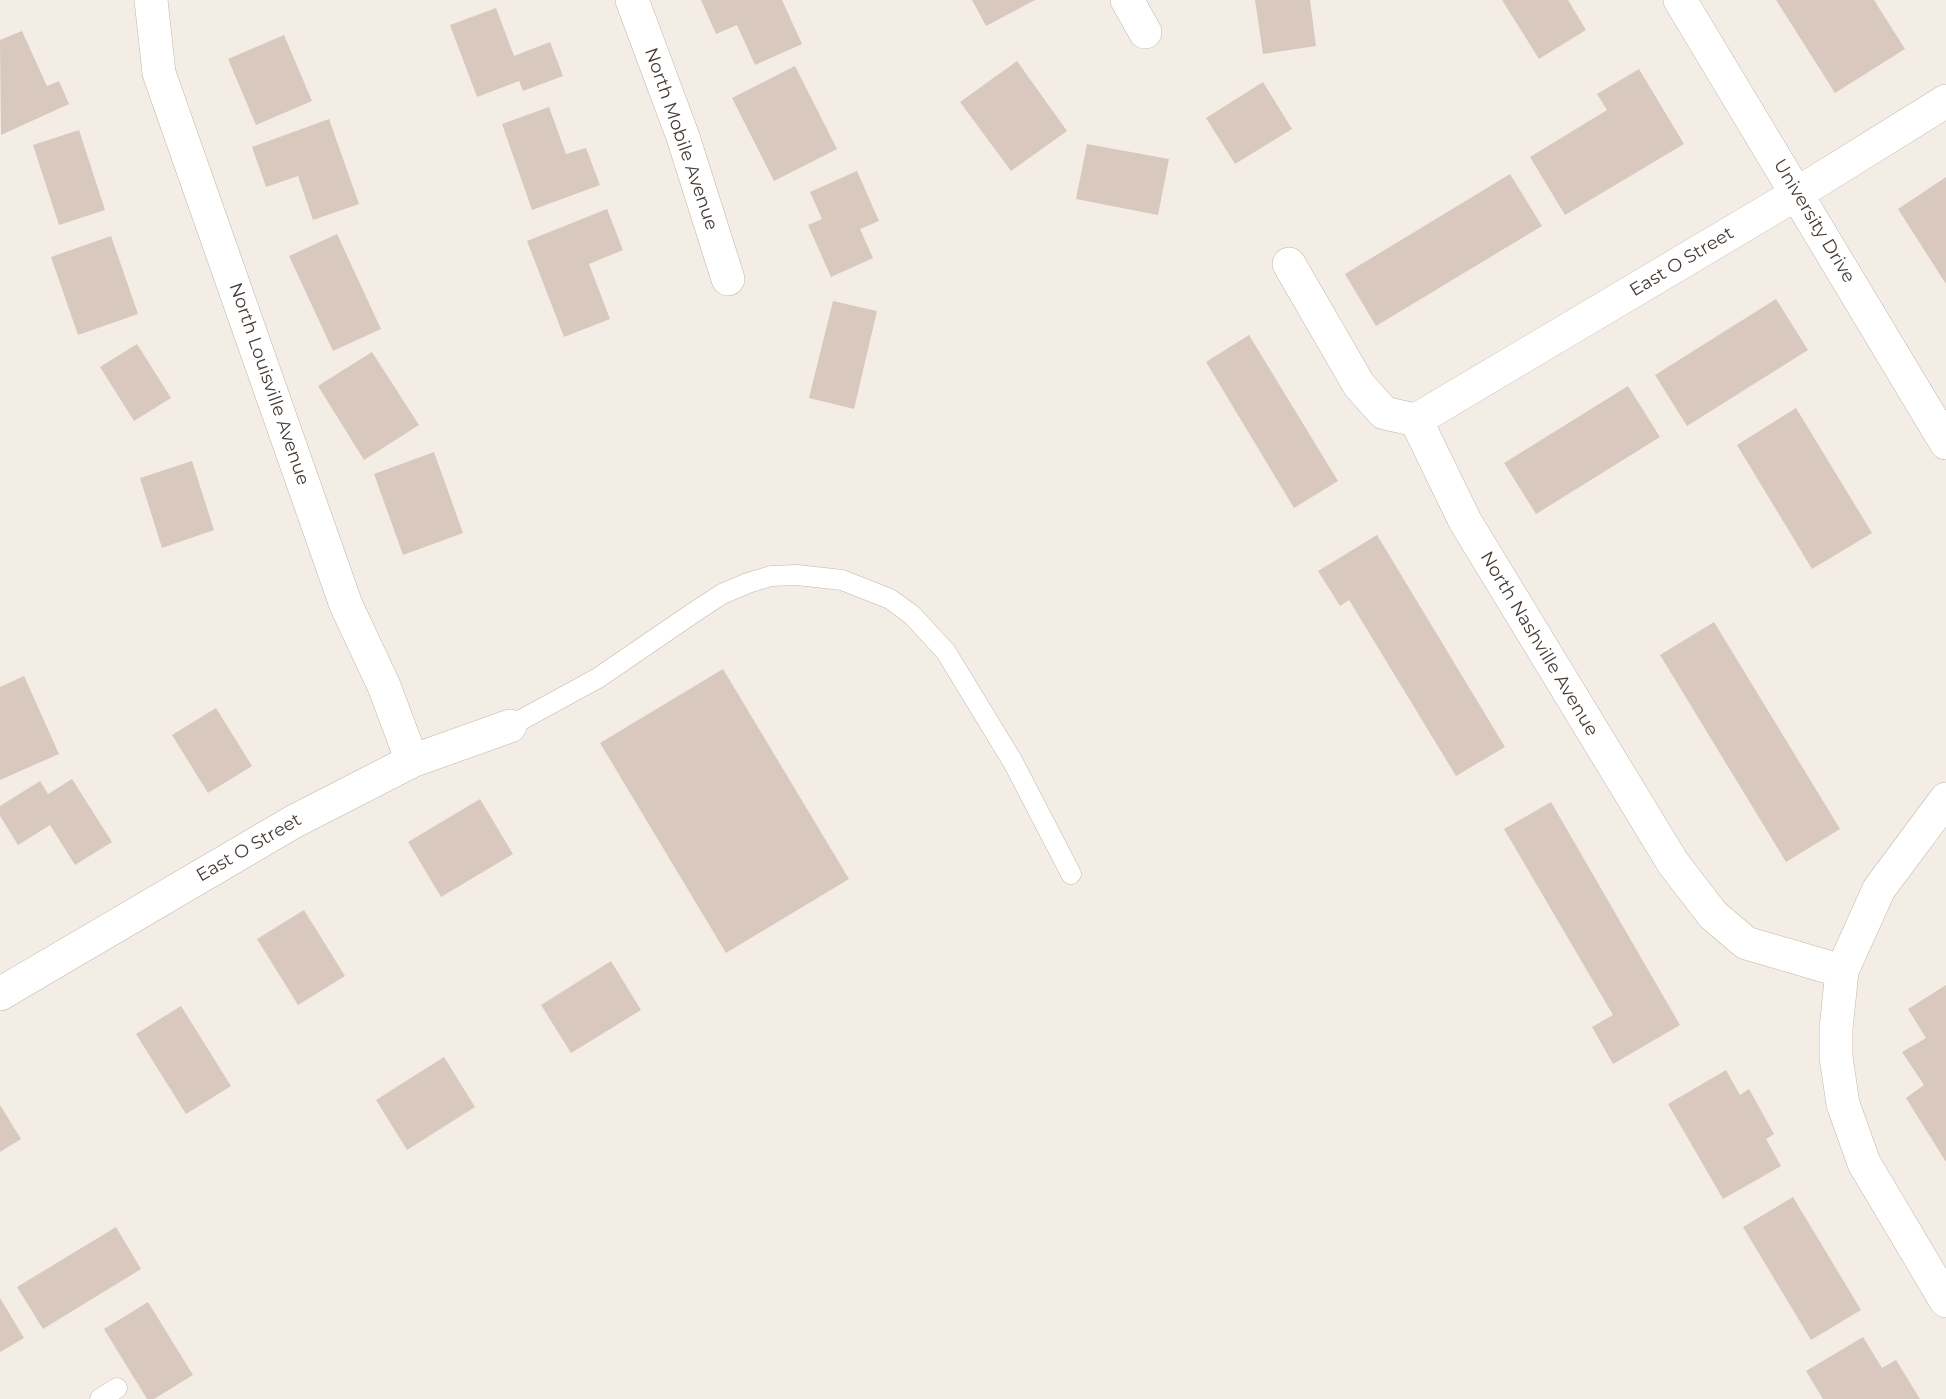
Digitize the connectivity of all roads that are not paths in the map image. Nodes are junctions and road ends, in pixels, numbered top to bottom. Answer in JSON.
{"nodes":[{"id":1,"x":151,"y":0,"type":"edge"},
{"id":2,"x":632,"y":0,"type":"edge"},
{"id":3,"x":1127,"y":0,"type":"edge"},
{"id":4,"x":1680,"y":0,"type":"edge"},
{"id":5,"x":1145,"y":32,"type":"dead end"},
{"id":6,"x":1946,"y":101,"type":"edge"},
{"id":7,"x":1798,"y":193,"type":"junction"},
{"id":8,"x":1289,"y":264,"type":"dead end"},
{"id":9,"x":728,"y":279,"type":"dead end"},
{"id":10,"x":1416,"y":420,"type":"junction"},
{"id":11,"x":1946,"y":443,"type":"edge"},
{"id":12,"x":510,"y":726,"type":"joint"},
{"id":13,"x":412,"y":761,"type":"junction"},
{"id":14,"x":1946,"y":799,"type":"edge"},
{"id":15,"x":1071,"y":874,"type":"dead end"},
{"id":16,"x":1842,"y":971,"type":"junction"},
{"id":17,"x":1,"y":991,"type":"edge"},
{"id":18,"x":1946,"y":1301,"type":"edge"},
{"id":19,"x":117,"y":1388,"type":"dead end"},
{"id":20,"x":100,"y":1399,"type":"edge"}],
"edges":[{"from":1,"to":13,"type":"street","name":"North Louisville Avenue"},
{"from":2,"to":9,"type":"street","name":"North Mobile Avenue"},
{"from":3,"to":5,"type":"street"},
{"from":4,"to":7,"type":"street","name":"University Drive"},
{"from":6,"to":7,"type":"street","name":"East O Street"},
{"from":7,"to":10,"type":"street","name":"East O Street"},
{"from":7,"to":11,"type":"street","name":"University Drive"},
{"from":8,"to":10,"type":"street"},
{"from":10,"to":16,"type":"street","name":"North Nashville Avenue"},
{"from":12,"to":13,"type":"street","name":"East O Street"},
{"from":12,"to":15,"type":"lane"},
{"from":13,"to":17,"type":"street","name":"East O Street"},
{"from":14,"to":16,"type":"street"},
{"from":16,"to":18,"type":"street"},
{"from":19,"to":20,"type":"lane"}]}
